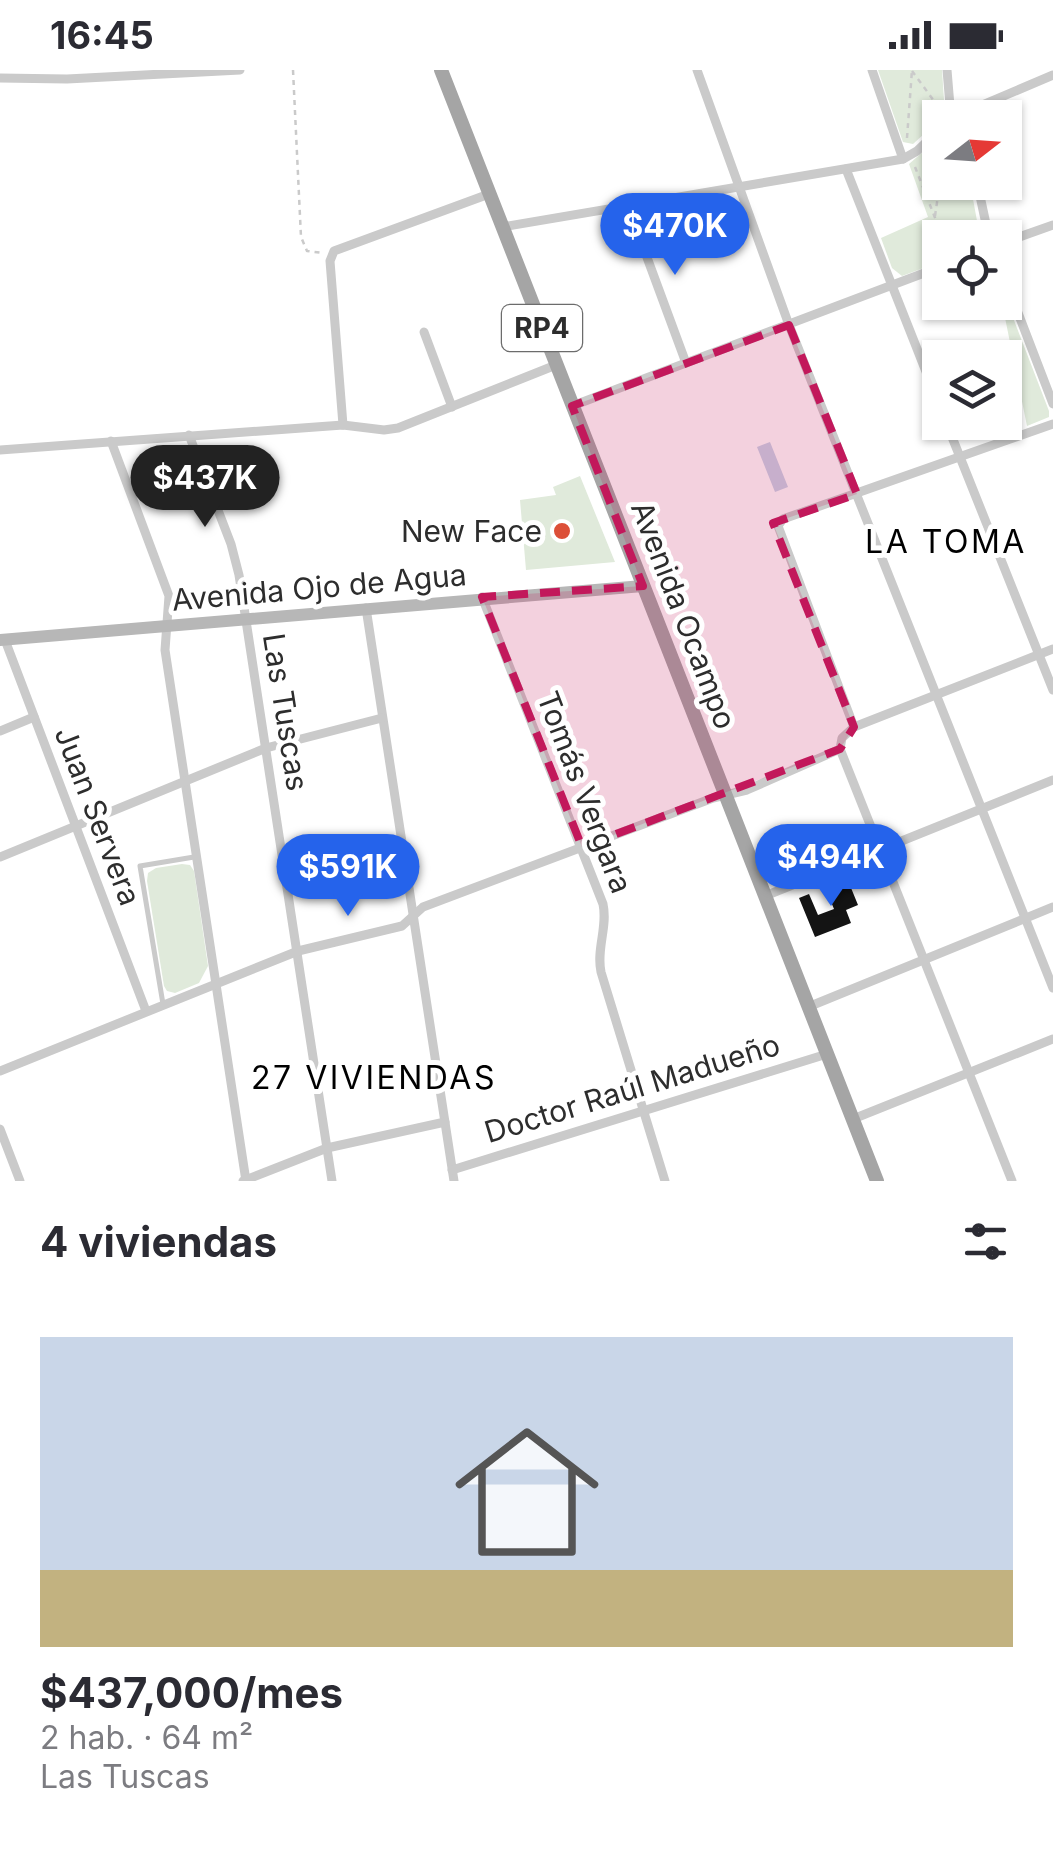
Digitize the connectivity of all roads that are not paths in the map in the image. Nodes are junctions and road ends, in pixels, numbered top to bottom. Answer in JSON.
{"nodes":[{"id":1,"x":240,"y":70,"type":"edge"},
{"id":2,"x":440,"y":70,"type":"edge"},
{"id":3,"x":697,"y":70,"type":"edge"},
{"id":4,"x":872,"y":70,"type":"edge"},
{"id":5,"x":947,"y":70,"type":"edge"},
{"id":6,"x":1053,"y":75,"type":"edge"},
{"id":7,"x":0,"y":78,"type":"edge"},
{"id":8,"x":950,"y":100,"type":"edge"},
{"id":9,"x":994,"y":100,"type":"edge"},
{"id":10,"x":922,"y":147,"type":"edge"},
{"id":11,"x":903,"y":159,"type":"junction"},
{"id":12,"x":846,"y":169,"type":"junction"},
{"id":13,"x":738,"y":187,"type":"junction"},
{"id":14,"x":489,"y":194,"type":"junction"},
{"id":15,"x":628,"y":206,"type":"junction"},
{"id":16,"x":1053,"y":225,"type":"edge"},
{"id":17,"x":502,"y":226,"type":"junction"},
{"id":18,"x":1022,"y":236,"type":"edge"},
{"id":19,"x":922,"y":274,"type":"edge"},
{"id":20,"x":892,"y":285,"type":"junction"},
{"id":21,"x":1021,"y":320,"type":"edge"},
{"id":22,"x":789,"y":325,"type":"junction"},
{"id":23,"x":424,"y":332,"type":"dead end"},
{"id":24,"x":922,"y":361,"type":"edge"},
{"id":25,"x":686,"y":363,"type":"junction"},
{"id":26,"x":556,"y":365,"type":"junction"},
{"id":27,"x":1053,"y":404,"type":"edge"},
{"id":28,"x":452,"y":406,"type":"junction"},
{"id":29,"x":572,"y":406,"type":"junction"},
{"id":30,"x":1053,"y":424,"type":"edge"},
{"id":31,"x":343,"y":426,"type":"junction"},
{"id":32,"x":189,"y":436,"type":"junction"},
{"id":33,"x":953,"y":440,"type":"edge"},
{"id":34,"x":111,"y":442,"type":"junction"},
{"id":35,"x":0,"y":450,"type":"edge"},
{"id":36,"x":959,"y":456,"type":"junction"},
{"id":37,"x":857,"y":494,"type":"junction"},
{"id":38,"x":643,"y":586,"type":"junction"},
{"id":39,"x":482,"y":597,"type":"junction"},
{"id":40,"x":366,"y":608,"type":"junction"},
{"id":41,"x":246,"y":618,"type":"junction"},
{"id":42,"x":165,"y":626,"type":"junction"},
{"id":43,"x":2,"y":640,"type":"edge"},
{"id":44,"x":1053,"y":649,"type":"edge"},
{"id":45,"x":1039,"y":655,"type":"junction"},
{"id":46,"x":1053,"y":690,"type":"edge"},
{"id":47,"x":936,"y":694,"type":"junction"},
{"id":48,"x":34,"y":717,"type":"junction"},
{"id":49,"x":382,"y":718,"type":"junction"},
{"id":50,"x":854,"y":727,"type":"junction"},
{"id":51,"x":0,"y":731,"type":"edge"},
{"id":52,"x":266,"y":748,"type":"junction"},
{"id":53,"x":840,"y":749,"type":"junction"},
{"id":54,"x":186,"y":780,"type":"junction"},
{"id":55,"x":1053,"y":780,"type":"edge"},
{"id":56,"x":725,"y":795,"type":"junction"},
{"id":57,"x":982,"y":809,"type":"junction"},
{"id":58,"x":75,"y":825,"type":"junction"},
{"id":59,"x":582,"y":847,"type":"junction"},
{"id":60,"x":879,"y":848,"type":"junction"},
{"id":61,"x":0,"y":856,"type":"edge"},
{"id":62,"x":197,"y":856,"type":"junction"},
{"id":63,"x":765,"y":896,"type":"junction"},
{"id":64,"x":1053,"y":907,"type":"edge"},
{"id":65,"x":413,"y":916,"type":"junction"},
{"id":66,"x":1025,"y":918,"type":"junction"},
{"id":67,"x":298,"y":951,"type":"junction"},
{"id":68,"x":923,"y":959,"type":"junction"},
{"id":69,"x":216,"y":982,"type":"junction"},
{"id":70,"x":1053,"y":988,"type":"edge"},
{"id":71,"x":163,"y":1004,"type":"junction"},
{"id":72,"x":808,"y":1006,"type":"junction"},
{"id":73,"x":146,"y":1011,"type":"junction"},
{"id":74,"x":1053,"y":1039,"type":"edge"},
{"id":75,"x":827,"y":1054,"type":"junction"},
{"id":76,"x":0,"y":1070,"type":"edge"},
{"id":77,"x":969,"y":1073,"type":"junction"},
{"id":78,"x":645,"y":1110,"type":"junction"},
{"id":79,"x":853,"y":1119,"type":"junction"},
{"id":80,"x":445,"y":1122,"type":"junction"},
{"id":81,"x":0,"y":1129,"type":"edge"},
{"id":82,"x":327,"y":1148,"type":"junction"},
{"id":83,"x":453,"y":1176,"type":"edge"},
{"id":84,"x":245,"y":1180,"type":"edge"},
{"id":85,"x":20,"y":1181,"type":"edge"},
{"id":86,"x":332,"y":1181,"type":"edge"},
{"id":87,"x":665,"y":1181,"type":"edge"},
{"id":88,"x":877,"y":1181,"type":"edge"},
{"id":89,"x":1012,"y":1181,"type":"edge"}],
"edges":[{"from":1,"to":7,"type":"street"},
{"from":2,"to":14,"type":"main road","name":"Avenida Ocampo","number":"RP4"},
{"from":3,"to":13,"type":"street"},
{"from":4,"to":11,"type":"street"},
{"from":5,"to":8,"type":"street"},
{"from":6,"to":9,"type":"street"},
{"from":10,"to":11,"type":"street"},
{"from":11,"to":12,"type":"street"},
{"from":12,"to":13,"type":"street"},
{"from":12,"to":20,"type":"street"},
{"from":13,"to":15,"type":"street"},
{"from":13,"to":22,"type":"street"},
{"from":14,"to":17,"type":"main road","name":"Avenida Ocampo","number":"RP4"},
{"from":14,"to":31,"type":"street"},
{"from":15,"to":17,"type":"street"},
{"from":15,"to":25,"type":"street"},
{"from":16,"to":18,"type":"street"},
{"from":17,"to":26,"type":"main road","name":"Avenida Ocampo","number":"RP4"},
{"from":19,"to":20,"type":"street"},
{"from":20,"to":22,"type":"street"},
{"from":20,"to":24,"type":"street"},
{"from":21,"to":27,"type":"street"},
{"from":22,"to":25,"type":"street"},
{"from":22,"to":37,"type":"street"},
{"from":23,"to":28,"type":"street"},
{"from":25,"to":29,"type":"street"},
{"from":26,"to":28,"type":"street"},
{"from":26,"to":29,"type":"main road","name":"Avenida Ocampo","number":"RP4"},
{"from":28,"to":31,"type":"street"},
{"from":29,"to":38,"type":"main road","name":"Avenida Ocampo","number":"RP4"},
{"from":30,"to":36,"type":"street"},
{"from":31,"to":32,"type":"street"},
{"from":32,"to":34,"type":"street"},
{"from":32,"to":41,"type":"street","name":"Las Tuscas"},
{"from":33,"to":36,"type":"street"},
{"from":34,"to":35,"type":"street"},
{"from":34,"to":42,"type":"street"},
{"from":36,"to":37,"type":"street"},
{"from":36,"to":45,"type":"street"},
{"from":37,"to":47,"type":"street"},
{"from":37,"to":50,"type":"street"},
{"from":38,"to":39,"type":"main road","name":"Avenida Ojo de Agua"},
{"from":38,"to":56,"type":"main road","name":"Avenida Ocampo","number":"RP4"},
{"from":39,"to":40,"type":"main road","name":"Avenida Ojo de Agua"},
{"from":39,"to":59,"type":"street","name":"Tomás Vergara"},
{"from":40,"to":41,"type":"main road","name":"Avenida Ojo de Agua"},
{"from":40,"to":49,"type":"street"},
{"from":41,"to":42,"type":"main road","name":"Avenida Ojo de Agua"},
{"from":41,"to":52,"type":"street","name":"Las Tuscas"},
{"from":42,"to":43,"type":"main road","name":"Avenida Ojo de Agua"},
{"from":42,"to":54,"type":"street"},
{"from":43,"to":48,"type":"street","name":"Juan Servera"},
{"from":44,"to":45,"type":"street"},
{"from":45,"to":46,"type":"street"},
{"from":45,"to":47,"type":"street"},
{"from":47,"to":50,"type":"street"},
{"from":47,"to":57,"type":"street"},
{"from":48,"to":51,"type":"street"},
{"from":48,"to":58,"type":"street","name":"Juan Servera"},
{"from":49,"to":52,"type":"street"},
{"from":49,"to":65,"type":"street"},
{"from":50,"to":53,"type":"street"},
{"from":52,"to":54,"type":"street"},
{"from":52,"to":67,"type":"street","name":"Las Tuscas"},
{"from":53,"to":56,"type":"street"},
{"from":53,"to":60,"type":"street"},
{"from":54,"to":58,"type":"street"},
{"from":54,"to":62,"type":"street"},
{"from":55,"to":57,"type":"street"},
{"from":56,"to":59,"type":"street"},
{"from":56,"to":63,"type":"main road","name":"Avenida Ocampo","number":"RP4"},
{"from":57,"to":60,"type":"street"},
{"from":57,"to":66,"type":"street"},
{"from":58,"to":61,"type":"street"},
{"from":58,"to":73,"type":"street","name":"Juan Servera"},
{"from":59,"to":65,"type":"street"},
{"from":59,"to":78,"type":"street","name":"Tomás Vergara"},
{"from":60,"to":63,"type":"street"},
{"from":60,"to":68,"type":"street"},
{"from":62,"to":69,"type":"street"},
{"from":62,"to":71,"type":"lane"},
{"from":63,"to":72,"type":"main road","name":"Avenida Ocampo","number":"RP4"},
{"from":64,"to":66,"type":"street"},
{"from":65,"to":67,"type":"street"},
{"from":65,"to":80,"type":"street"},
{"from":66,"to":68,"type":"street"},
{"from":66,"to":70,"type":"street"},
{"from":67,"to":69,"type":"street"},
{"from":67,"to":82,"type":"street","name":"Las Tuscas"},
{"from":68,"to":72,"type":"street"},
{"from":68,"to":77,"type":"street"},
{"from":69,"to":71,"type":"street"},
{"from":69,"to":84,"type":"street"},
{"from":71,"to":73,"type":"street"},
{"from":72,"to":75,"type":"main road","name":"Avenida Ocampo","number":"RP4"},
{"from":73,"to":76,"type":"street"},
{"from":74,"to":77,"type":"street"},
{"from":75,"to":78,"type":"street","name":"Doctor Raúl Madueño"},
{"from":75,"to":79,"type":"main road","name":"Avenida Ocampo","number":"RP4"},
{"from":77,"to":79,"type":"street"},
{"from":77,"to":89,"type":"street"},
{"from":78,"to":83,"type":"street","name":"Doctor Raúl Madueño"},
{"from":78,"to":87,"type":"street","name":"Tomás Vergara"},
{"from":79,"to":88,"type":"main road","name":"Avenida Ocampo","number":"RP4"},
{"from":80,"to":82,"type":"street","name":"Doctor Raúl Madueño"},
{"from":80,"to":83,"type":"street"},
{"from":81,"to":85,"type":"street"},
{"from":82,"to":84,"type":"street","name":"Doctor Raúl Madueño"},
{"from":82,"to":86,"type":"street","name":"Las Tuscas"}]}
